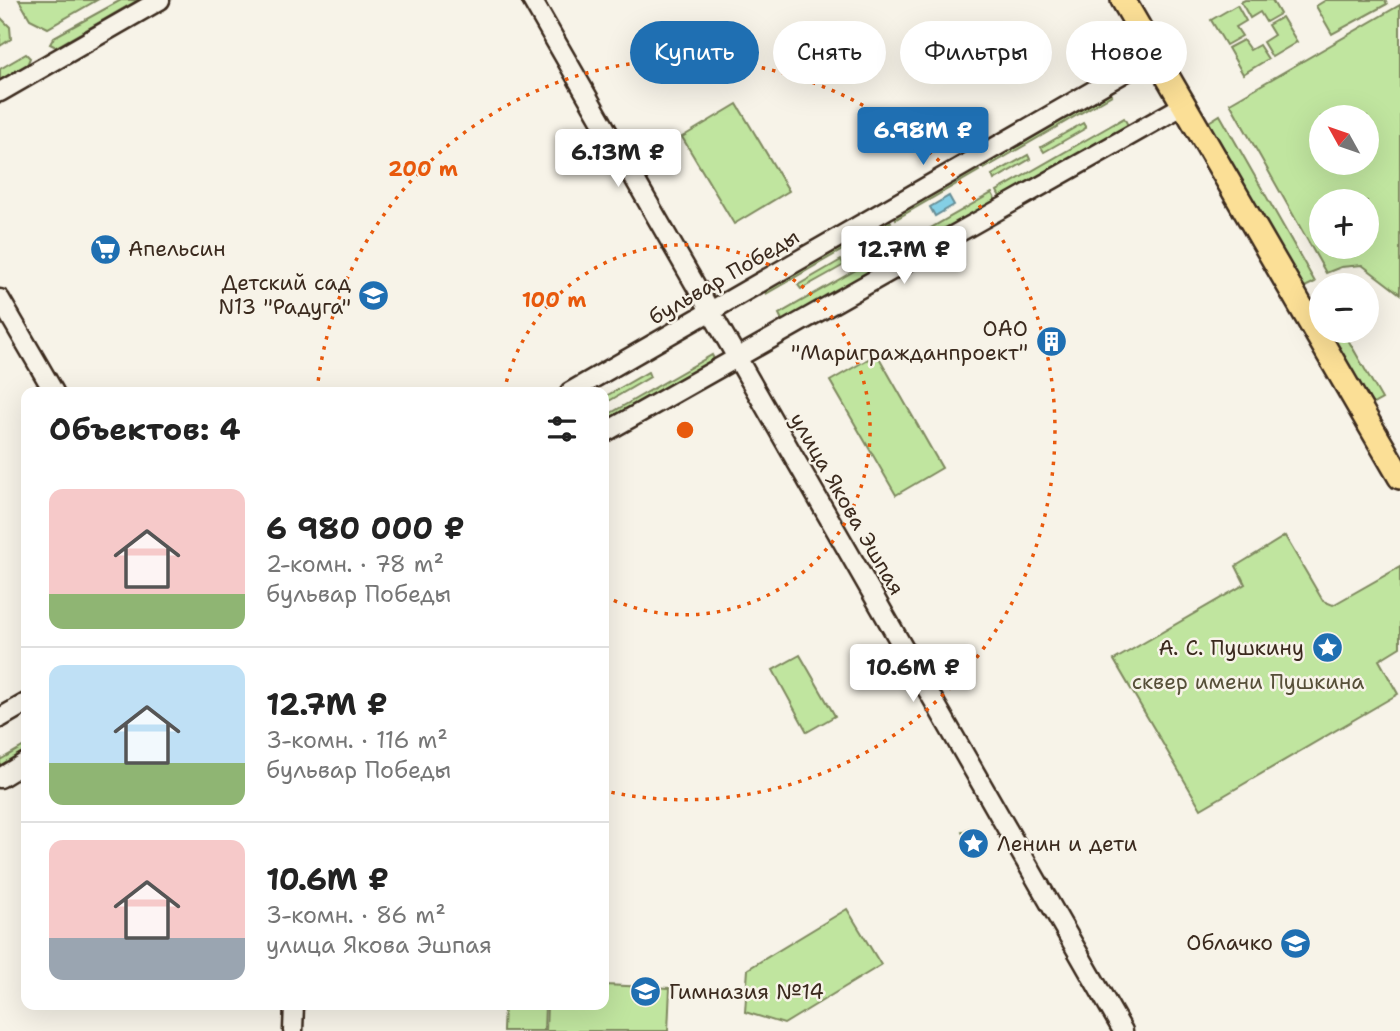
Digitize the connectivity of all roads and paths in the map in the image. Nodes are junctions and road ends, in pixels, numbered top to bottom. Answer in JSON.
{"nodes":[{"id":1,"x":160,"y":0,"type":"edge"},
{"id":2,"x":532,"y":0,"type":"edge"},
{"id":3,"x":1123,"y":0,"type":"edge"},
{"id":4,"x":1135,"y":21,"type":"edge"},
{"id":5,"x":1105,"y":84,"type":"edge"},
{"id":6,"x":1172,"y":84,"type":"edge"},
{"id":7,"x":0,"y":92,"type":"edge"},
{"id":8,"x":1184,"y":105,"type":"junction"},
{"id":9,"x":0,"y":299,"type":"edge"},
{"id":10,"x":710,"y":312,"type":"junction"},
{"id":11,"x":737,"y":358,"type":"junction"},
{"id":12,"x":51,"y":387,"type":"edge"},
{"id":13,"x":579,"y":387,"type":"edge"},
{"id":14,"x":609,"y":430,"type":"edge"},
{"id":15,"x":1400,"y":477,"type":"edge"},
{"id":16,"x":21,"y":706,"type":"edge"},
{"id":17,"x":0,"y":718,"type":"edge"},
{"id":18,"x":21,"y":765,"type":"edge"},
{"id":19,"x":0,"y":778,"type":"edge"},
{"id":20,"x":294,"y":1010,"type":"edge"},
{"id":21,"x":293,"y":1031,"type":"edge"},
{"id":22,"x":1123,"y":1031,"type":"edge"}],
"edges":[{"from":1,"to":7,"type":"street"},
{"from":2,"to":10,"type":"street","name":"улица Якова Эшпая"},
{"from":3,"to":4,"type":"main road"},
{"from":5,"to":10,"type":"street","name":"бульвар Победы"},
{"from":6,"to":8,"type":"main road"},
{"from":8,"to":11,"type":"street"},
{"from":8,"to":15,"type":"main road"},
{"from":9,"to":12,"type":"street"},
{"from":10,"to":11,"type":"street","name":"улица Якова Эшпая"},
{"from":10,"to":13,"type":"street","name":"бульвар Победы"},
{"from":11,"to":14,"type":"street"},
{"from":11,"to":22,"type":"street","name":"улица Якова Эшпая"},
{"from":16,"to":17,"type":"street"},
{"from":18,"to":19,"type":"street"},
{"from":20,"to":21,"type":"street"}]}
